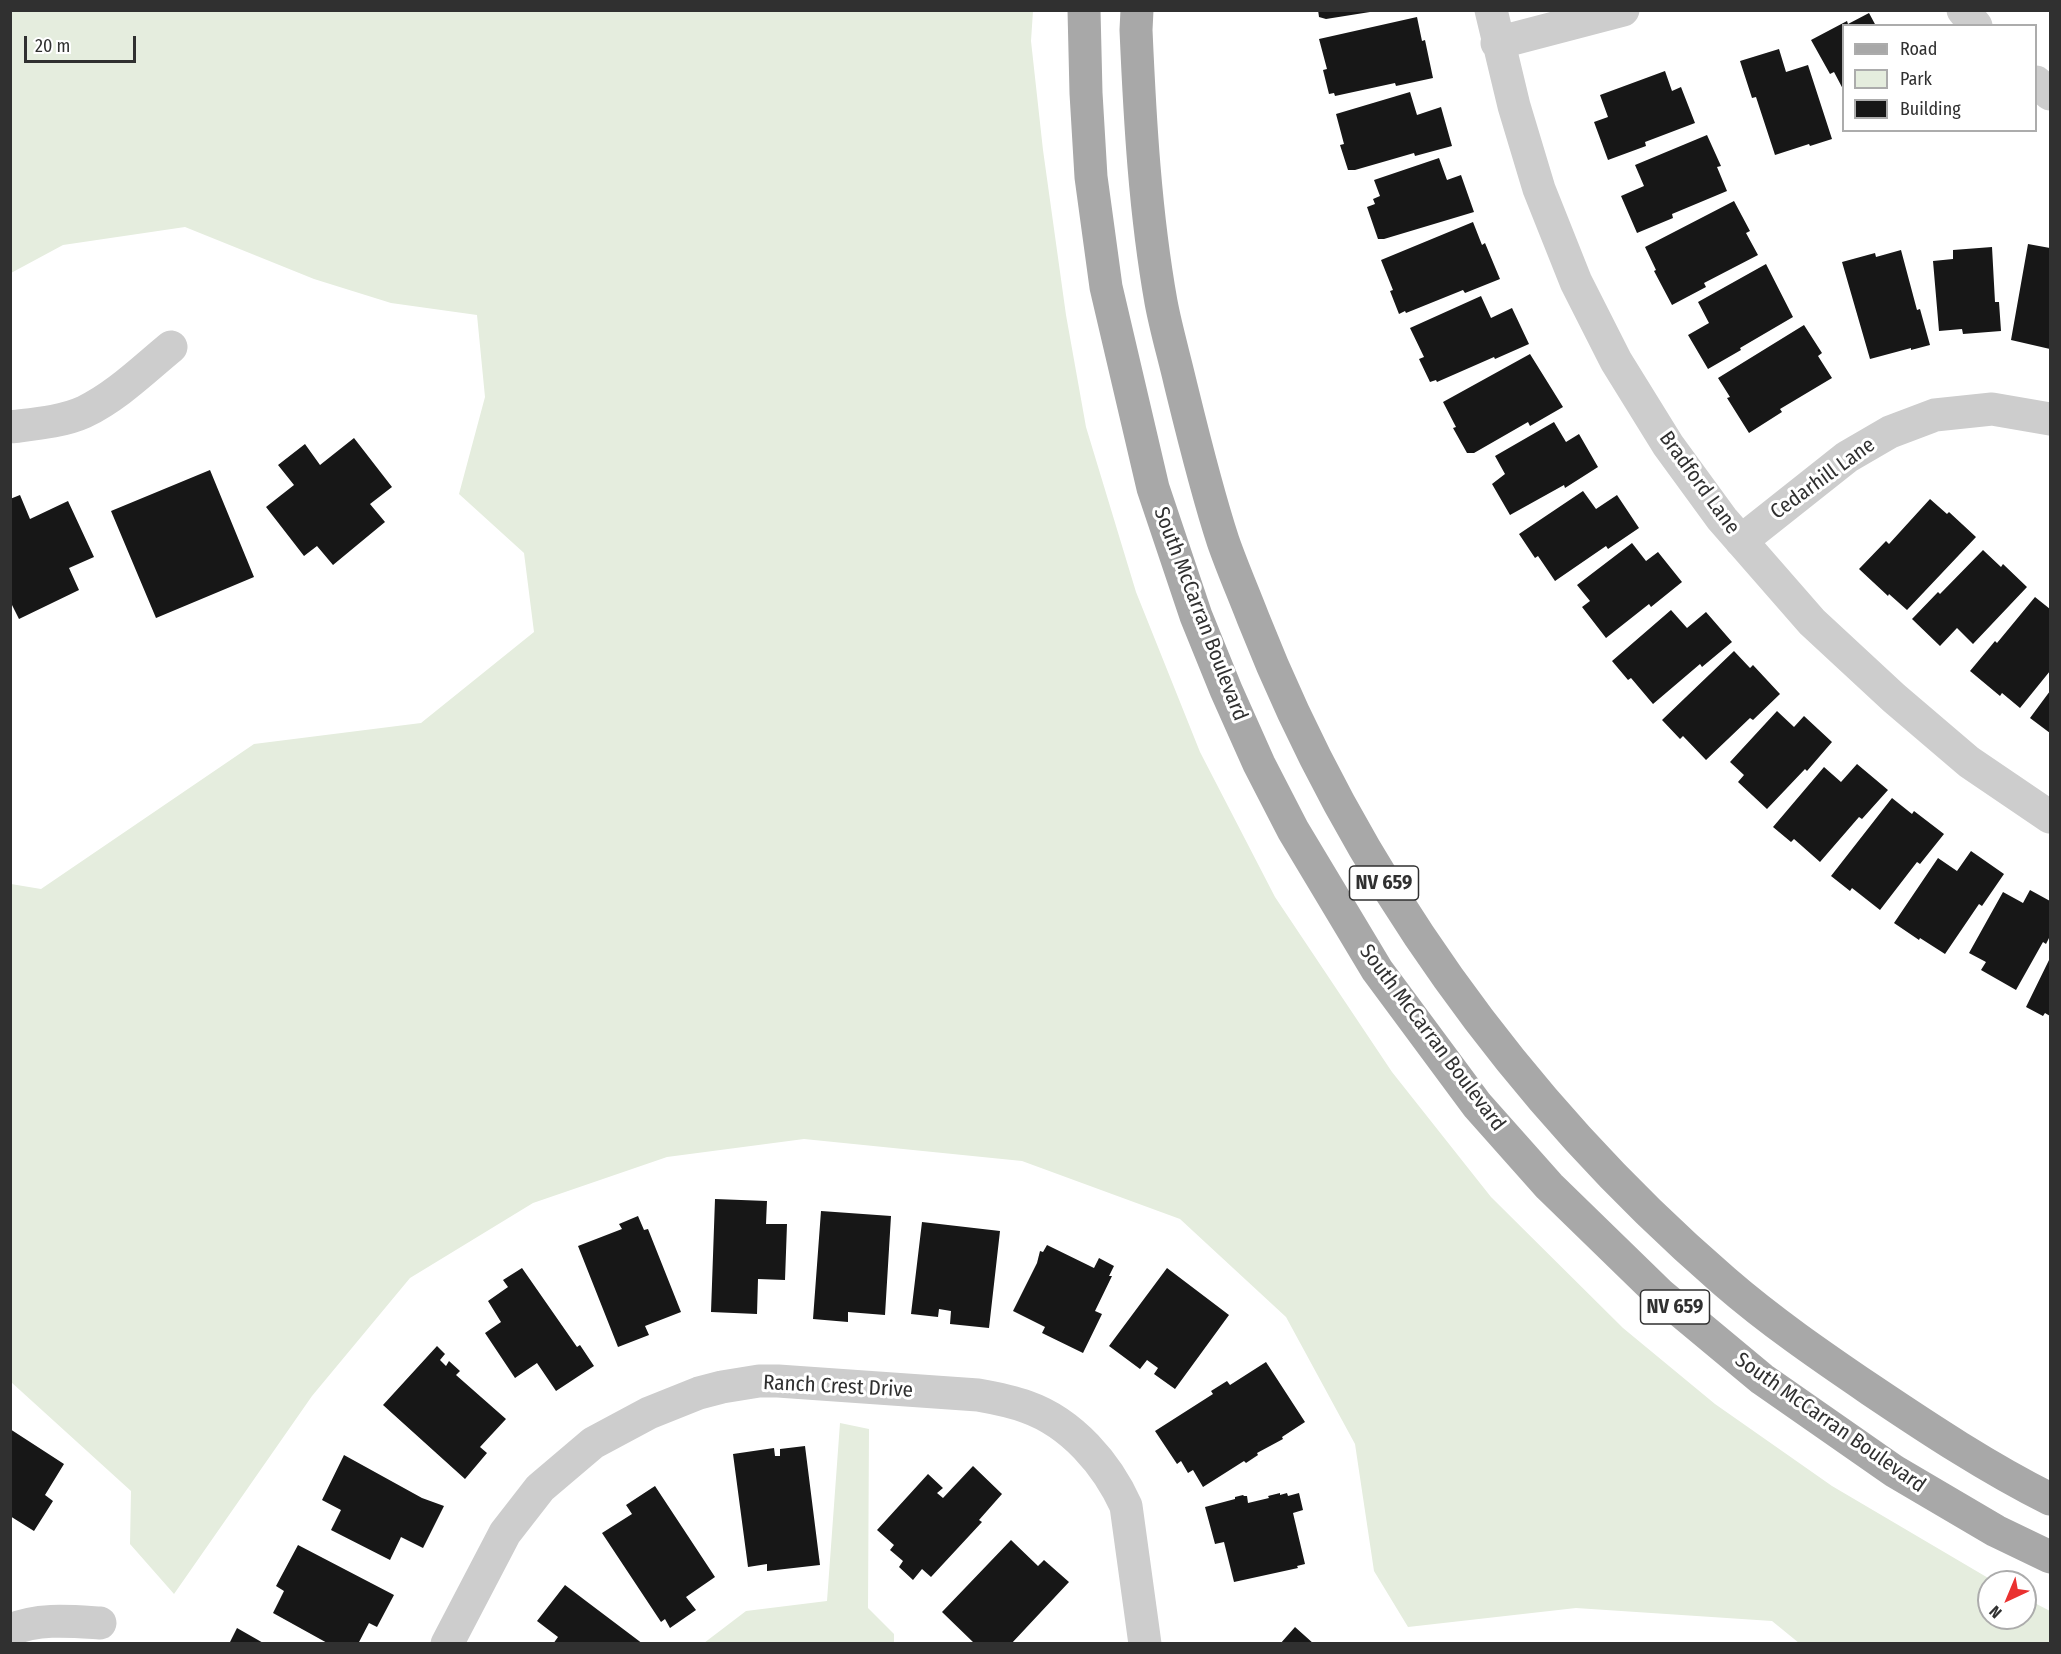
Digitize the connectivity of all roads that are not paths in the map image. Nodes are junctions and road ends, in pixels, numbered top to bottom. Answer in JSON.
{"nodes":[{"id":1,"x":1084,"y":10,"type":"edge"},
{"id":2,"x":1137,"y":10,"type":"edge"},
{"id":3,"x":1491,"y":10,"type":"edge"},
{"id":4,"x":1623,"y":10,"type":"edge"},
{"id":5,"x":1963,"y":10,"type":"edge"},
{"id":6,"x":1974,"y":24,"type":"edge"},
{"id":7,"x":1497,"y":43,"type":"junction"},
{"id":8,"x":2037,"y":83,"type":"edge"},
{"id":9,"x":2050,"y":94,"type":"edge"},
{"id":10,"x":171,"y":347,"type":"dead end"},
{"id":11,"x":2050,"y":419,"type":"edge"},
{"id":12,"x":10,"y":427,"type":"edge"},
{"id":13,"x":1741,"y":541,"type":"junction"},
{"id":14,"x":2050,"y":817,"type":"edge"},
{"id":15,"x":2050,"y":1499,"type":"edge"},
{"id":16,"x":2050,"y":1557,"type":"edge"},
{"id":17,"x":100,"y":1623,"type":"dead end"},
{"id":18,"x":10,"y":1630,"type":"edge"},
{"id":19,"x":447,"y":1644,"type":"edge"},
{"id":20,"x":1145,"y":1644,"type":"edge"}],
"edges":[{"from":1,"to":16,"type":"main road","name":"South McCarran Boulevard","number":"NV 659"},
{"from":2,"to":15,"type":"main road","number":"NV 659"},
{"from":3,"to":7,"type":"street","name":"Bradford Lane"},
{"from":4,"to":7,"type":"street"},
{"from":5,"to":6,"type":"street"},
{"from":7,"to":13,"type":"street","name":"Bradford Lane"},
{"from":8,"to":9,"type":"street"},
{"from":10,"to":12,"type":"street"},
{"from":11,"to":13,"type":"street","name":"Cedarhill Lane"},
{"from":13,"to":14,"type":"street","name":"Bradford Lane"},
{"from":17,"to":18,"type":"street"},
{"from":19,"to":20,"type":"street","name":"Ranch Crest Drive"}]}
